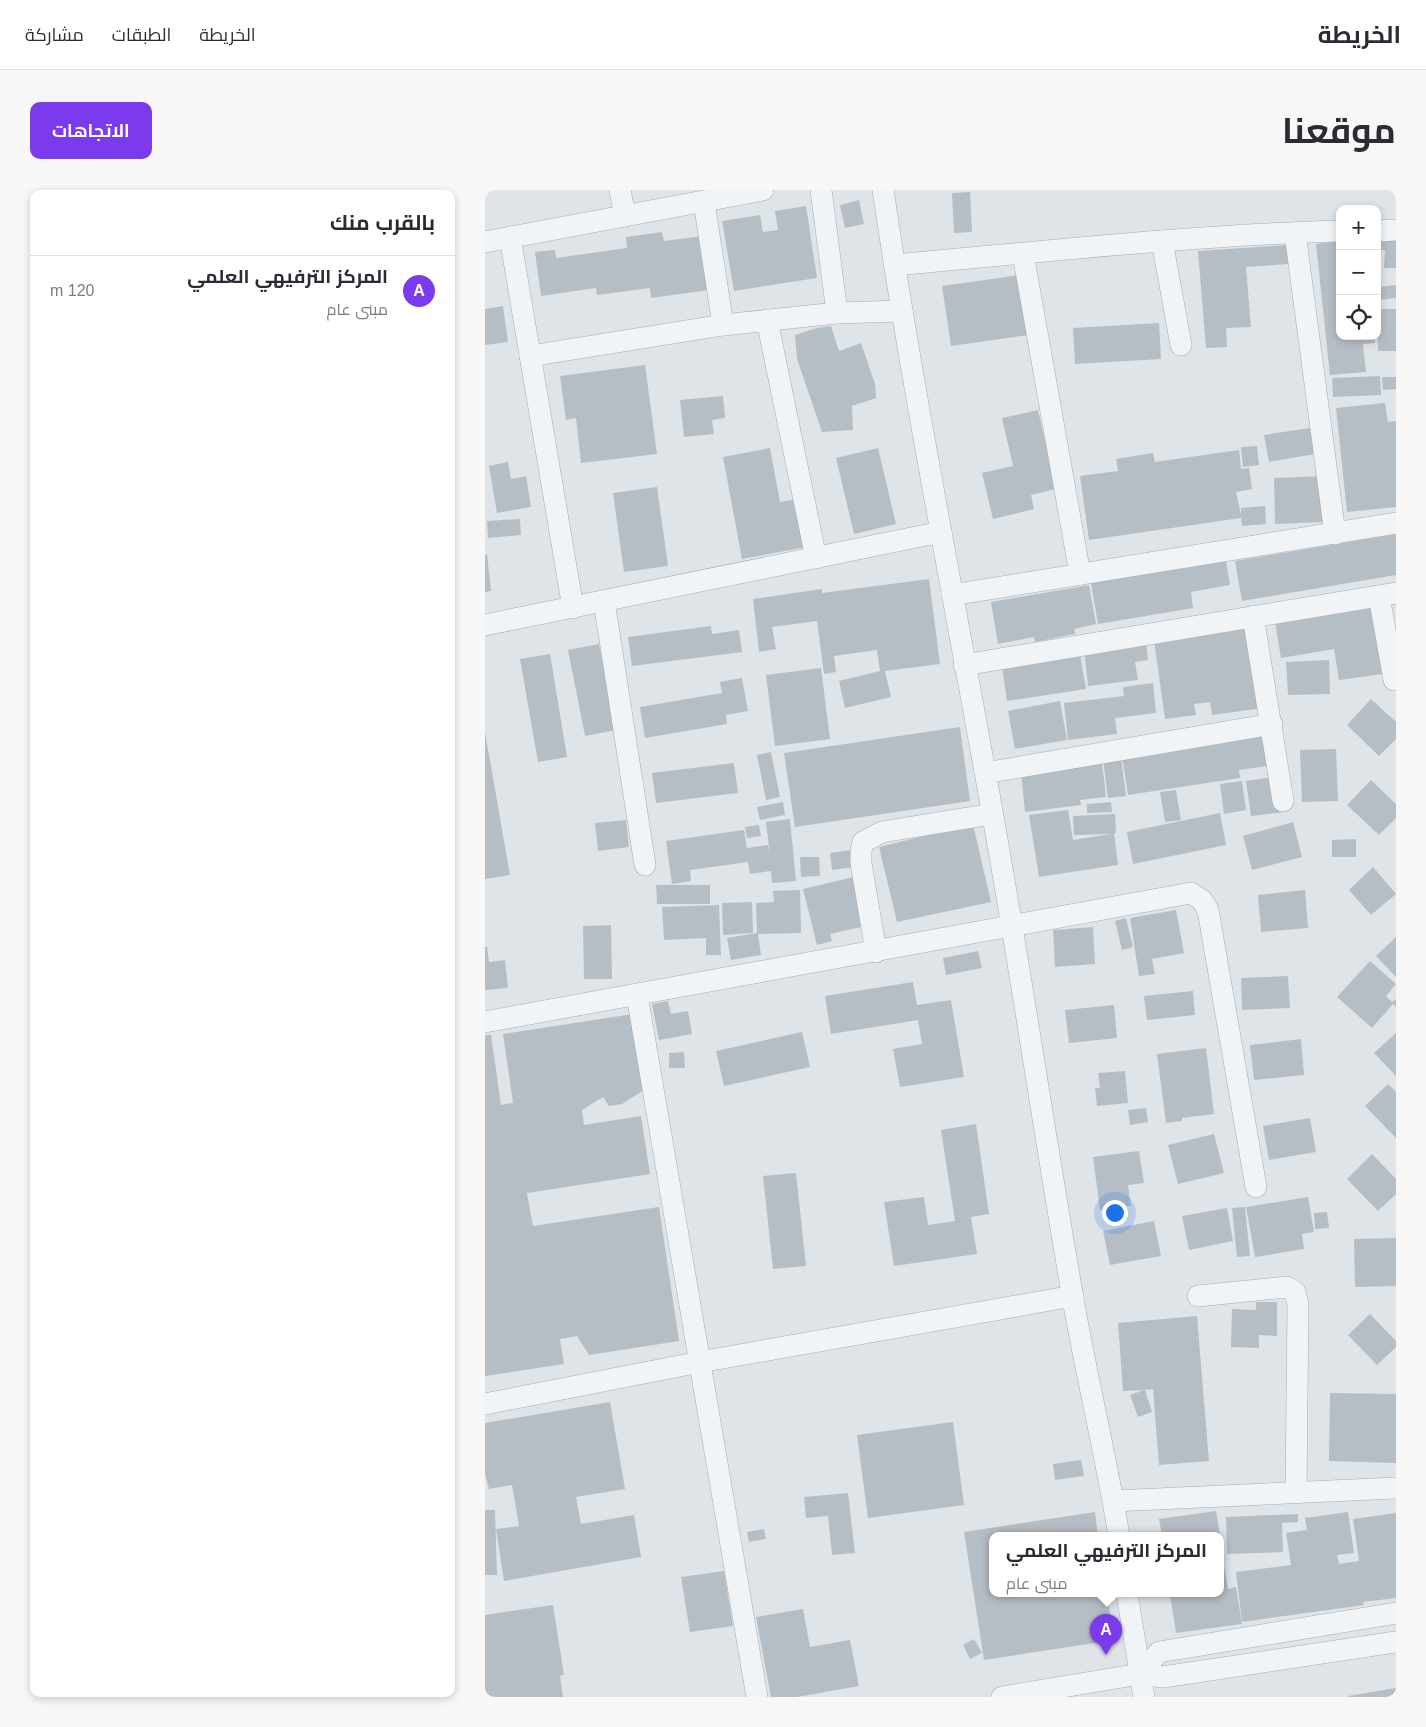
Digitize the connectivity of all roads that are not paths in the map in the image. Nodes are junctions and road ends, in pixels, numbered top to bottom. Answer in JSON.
{"nodes":[{"id":1,"x":619,"y":190,"type":"edge"},
{"id":2,"x":763,"y":190,"type":"edge"},
{"id":3,"x":821,"y":190,"type":"edge"},
{"id":4,"x":883,"y":190,"type":"edge"},
{"id":5,"x":704,"y":202,"type":"junction"},
{"id":6,"x":625,"y":216,"type":"junction"},
{"id":7,"x":1396,"y":230,"type":"edge"},
{"id":8,"x":1381,"y":231,"type":"edge"},
{"id":9,"x":1295,"y":232,"type":"junction"},
{"id":10,"x":1336,"y":232,"type":"edge"},
{"id":11,"x":510,"y":237,"type":"junction"},
{"id":12,"x":1162,"y":241,"type":"junction"},
{"id":13,"x":485,"y":242,"type":"edge"},
{"id":14,"x":1023,"y":254,"type":"junction"},
{"id":15,"x":894,"y":266,"type":"junction"},
{"id":16,"x":902,"y":311,"type":"junction"},
{"id":17,"x":837,"y":313,"type":"junction"},
{"id":18,"x":767,"y":320,"type":"junction"},
{"id":19,"x":723,"y":325,"type":"junction"},
{"id":20,"x":1181,"y":345,"type":"dead end"},
{"id":21,"x":530,"y":356,"type":"junction"},
{"id":22,"x":1396,"y":523,"type":"edge"},
{"id":23,"x":941,"y":532,"type":"junction"},
{"id":24,"x":1335,"y":534,"type":"junction"},
{"id":25,"x":816,"y":558,"type":"junction"},
{"id":26,"x":1080,"y":574,"type":"junction"},
{"id":27,"x":1387,"y":594,"type":"edge"},
{"id":28,"x":952,"y":595,"type":"junction"},
{"id":29,"x":604,"y":602,"type":"junction"},
{"id":30,"x":573,"y":608,"type":"junction"},
{"id":31,"x":1253,"y":616,"type":"junction"},
{"id":32,"x":485,"y":625,"type":"edge"},
{"id":33,"x":964,"y":665,"type":"junction"},
{"id":34,"x":1394,"y":680,"type":"dead end"},
{"id":35,"x":1272,"y":724,"type":"junction"},
{"id":36,"x":985,"y":773,"type":"junction"},
{"id":37,"x":1283,"y":801,"type":"dead end"},
{"id":38,"x":992,"y":814,"type":"junction"},
{"id":39,"x":645,"y":864,"type":"dead end"},
{"id":40,"x":1011,"y":925,"type":"junction"},
{"id":41,"x":876,"y":952,"type":"junction"},
{"id":42,"x":637,"y":995,"type":"junction"},
{"id":43,"x":485,"y":1022,"type":"edge"},
{"id":44,"x":1256,"y":1187,"type":"dead end"},
{"id":45,"x":1073,"y":1296,"type":"junction"},
{"id":46,"x":1198,"y":1296,"type":"dead end"},
{"id":47,"x":700,"y":1362,"type":"junction"},
{"id":48,"x":485,"y":1404,"type":"edge"},
{"id":49,"x":1396,"y":1488,"type":"edge"},
{"id":50,"x":1296,"y":1493,"type":"junction"},
{"id":51,"x":1113,"y":1501,"type":"junction"},
{"id":52,"x":1118,"y":1532,"type":"edge"},
{"id":53,"x":1127,"y":1597,"type":"edge"},
{"id":54,"x":1396,"y":1613,"type":"edge"},
{"id":55,"x":1396,"y":1642,"type":"edge"},
{"id":56,"x":1140,"y":1674,"type":"junction"},
{"id":57,"x":757,"y":1697,"type":"edge"},
{"id":58,"x":1002,"y":1697,"type":"edge"},
{"id":59,"x":1144,"y":1697,"type":"edge"}],
"edges":[{"from":1,"to":6,"type":"street"},
{"from":2,"to":5,"type":"street"},
{"from":3,"to":17,"type":"street"},
{"from":4,"to":15,"type":"street"},
{"from":5,"to":6,"type":"street"},
{"from":5,"to":19,"type":"street"},
{"from":6,"to":11,"type":"street"},
{"from":7,"to":8,"type":"street"},
{"from":9,"to":10,"type":"street"},
{"from":9,"to":12,"type":"street"},
{"from":9,"to":24,"type":"street"},
{"from":11,"to":13,"type":"street"},
{"from":11,"to":21,"type":"street"},
{"from":12,"to":14,"type":"street"},
{"from":12,"to":20,"type":"street"},
{"from":14,"to":15,"type":"street"},
{"from":14,"to":26,"type":"street"},
{"from":15,"to":16,"type":"street"},
{"from":16,"to":17,"type":"street"},
{"from":16,"to":23,"type":"street"},
{"from":17,"to":18,"type":"street"},
{"from":18,"to":19,"type":"street"},
{"from":18,"to":25,"type":"street"},
{"from":19,"to":21,"type":"street"},
{"from":21,"to":30,"type":"street"},
{"from":22,"to":24,"type":"street"},
{"from":23,"to":25,"type":"street"},
{"from":23,"to":28,"type":"street"},
{"from":24,"to":26,"type":"street"},
{"from":25,"to":29,"type":"street"},
{"from":26,"to":28,"type":"street"},
{"from":27,"to":31,"type":"street"},
{"from":27,"to":34,"type":"street"},
{"from":28,"to":33,"type":"street"},
{"from":29,"to":30,"type":"street"},
{"from":29,"to":39,"type":"street"},
{"from":30,"to":32,"type":"street"},
{"from":31,"to":33,"type":"street"},
{"from":31,"to":35,"type":"street"},
{"from":33,"to":36,"type":"street"},
{"from":35,"to":36,"type":"street"},
{"from":35,"to":37,"type":"street"},
{"from":36,"to":38,"type":"street"},
{"from":38,"to":40,"type":"street"},
{"from":38,"to":41,"type":"street"},
{"from":40,"to":41,"type":"street"},
{"from":40,"to":44,"type":"street"},
{"from":40,"to":45,"type":"street"},
{"from":41,"to":42,"type":"street"},
{"from":42,"to":43,"type":"street"},
{"from":42,"to":47,"type":"street"},
{"from":45,"to":47,"type":"street"},
{"from":45,"to":51,"type":"street"},
{"from":46,"to":50,"type":"street"},
{"from":47,"to":48,"type":"street"},
{"from":47,"to":57,"type":"street"},
{"from":49,"to":50,"type":"street"},
{"from":50,"to":51,"type":"street"},
{"from":51,"to":52,"type":"street"},
{"from":53,"to":56,"type":"street"},
{"from":54,"to":56,"type":"street"},
{"from":55,"to":56,"type":"street"},
{"from":56,"to":58,"type":"street"},
{"from":56,"to":59,"type":"street"}]}
